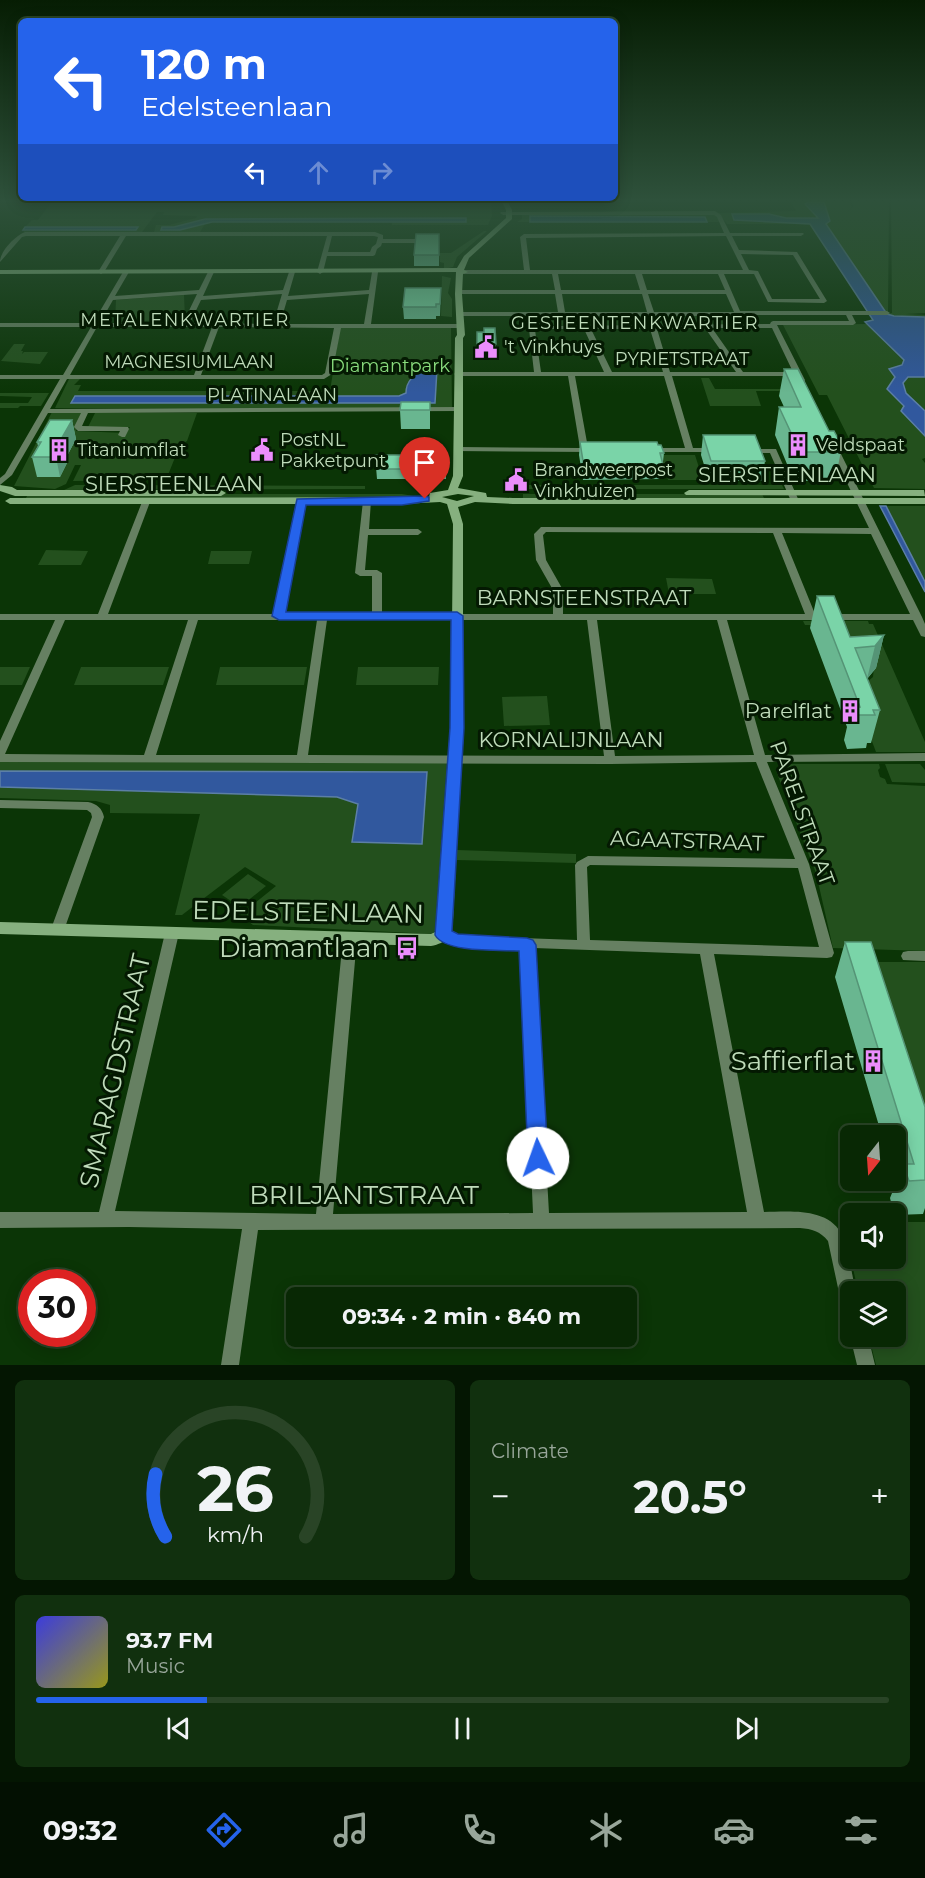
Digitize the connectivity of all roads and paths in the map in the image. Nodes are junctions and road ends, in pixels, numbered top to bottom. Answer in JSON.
{"nodes":[{"id":1,"x":105,"y":266,"type":"edge"},
{"id":2,"x":322,"y":266,"type":"edge"},
{"id":3,"x":462,"y":266,"type":"edge"},
{"id":4,"x":526,"y":266,"type":"edge"},
{"id":5,"x":744,"y":266,"type":"edge"},
{"id":6,"x":803,"y":266,"type":"edge"},
{"id":7,"x":0,"y":272,"type":"edge"},
{"id":8,"x":101,"y":272,"type":"junction"},
{"id":9,"x":126,"y":272,"type":"junction"},
{"id":10,"x":211,"y":272,"type":"junction"},
{"id":11,"x":292,"y":272,"type":"junction"},
{"id":12,"x":320,"y":272,"type":"junction"},
{"id":13,"x":375,"y":272,"type":"junction"},
{"id":14,"x":460,"y":272,"type":"junction"},
{"id":15,"x":527,"y":272,"type":"junction"},
{"id":16,"x":555,"y":272,"type":"junction"},
{"id":17,"x":638,"y":272,"type":"junction"},
{"id":18,"x":720,"y":272,"type":"junction"},
{"id":19,"x":747,"y":272,"type":"junction"},
{"id":20,"x":460,"y":289,"type":"junction"},
{"id":21,"x":372,"y":292,"type":"junction"},
{"id":22,"x":559,"y":292,"type":"junction"},
{"id":23,"x":644,"y":292,"type":"junction"},
{"id":24,"x":729,"y":292,"type":"junction"},
{"id":25,"x":200,"y":295,"type":"junction"},
{"id":26,"x":286,"y":295,"type":"junction"},
{"id":27,"x":110,"y":298,"type":"junction"},
{"id":28,"x":774,"y":312,"type":"junction"},
{"id":29,"x":740,"y":313,"type":"junction"},
{"id":30,"x":848,"y":313,"type":"junction"},
{"id":31,"x":887,"y":313,"type":"dead end"},
{"id":32,"x":459,"y":314,"type":"junction"},
{"id":33,"x":562,"y":314,"type":"junction"},
{"id":34,"x":651,"y":314,"type":"junction"},
{"id":35,"x":0,"y":325,"type":"edge"},
{"id":36,"x":94,"y":326,"type":"junction"},
{"id":37,"x":186,"y":326,"type":"junction"},
{"id":38,"x":216,"y":326,"type":"junction"},
{"id":39,"x":276,"y":326,"type":"junction"},
{"id":40,"x":338,"y":326,"type":"junction"},
{"id":41,"x":367,"y":326,"type":"junction"},
{"id":42,"x":459,"y":326,"type":"junction"},
{"id":43,"x":586,"y":326,"type":"junction"},
{"id":44,"x":653,"y":326,"type":"junction"},
{"id":45,"x":707,"y":326,"type":"junction"},
{"id":46,"x":744,"y":326,"type":"junction"},
{"id":47,"x":458,"y":374,"type":"junction"},
{"id":48,"x":538,"y":374,"type":"junction"},
{"id":49,"x":572,"y":374,"type":"junction"},
{"id":50,"x":609,"y":374,"type":"junction"},
{"id":51,"x":668,"y":374,"type":"junction"},
{"id":52,"x":741,"y":374,"type":"junction"},
{"id":53,"x":798,"y":374,"type":"junction"},
{"id":54,"x":0,"y":377,"type":"edge"},
{"id":55,"x":65,"y":377,"type":"junction"},
{"id":56,"x":197,"y":377,"type":"junction"},
{"id":57,"x":803,"y":384,"type":"edge"},
{"id":58,"x":458,"y":409,"type":"junction"},
{"id":59,"x":86,"y":410,"type":"junction"},
{"id":60,"x":46,"y":411,"type":"junction"},
{"id":61,"x":122,"y":435,"type":"dead end"},
{"id":62,"x":829,"y":437,"type":"edge"},
{"id":63,"x":458,"y":449,"type":"junction"},
{"id":64,"x":584,"y":450,"type":"junction"},
{"id":65,"x":596,"y":450,"type":"edge"},
{"id":66,"x":643,"y":450,"type":"edge"},
{"id":67,"x":690,"y":450,"type":"junction"},
{"id":68,"x":726,"y":450,"type":"edge"},
{"id":69,"x":738,"y":450,"type":"edge"},
{"id":70,"x":1,"y":486,"type":"edge"},
{"id":71,"x":925,"y":493,"type":"edge"},
{"id":72,"x":458,"y":497,"type":"junction"},
{"id":73,"x":793,"y":497,"type":"junction"},
{"id":74,"x":857,"y":497,"type":"junction"},
{"id":75,"x":8,"y":500,"type":"edge"},
{"id":76,"x":301,"y":501,"type":"junction"},
{"id":77,"x":367,"y":501,"type":"junction"},
{"id":78,"x":925,"y":501,"type":"edge"},
{"id":79,"x":147,"y":502,"type":"junction"},
{"id":80,"x":777,"y":531,"type":"junction"},
{"id":81,"x":874,"y":531,"type":"junction"},
{"id":82,"x":363,"y":532,"type":"junction"},
{"id":83,"x":418,"y":532,"type":"dead end"},
{"id":84,"x":102,"y":616,"type":"junction"},
{"id":85,"x":194,"y":616,"type":"junction"},
{"id":86,"x":279,"y":616,"type":"junction"},
{"id":87,"x":377,"y":616,"type":"junction"},
{"id":88,"x":457,"y":616,"type":"junction"},
{"id":89,"x":558,"y":616,"type":"junction"},
{"id":90,"x":812,"y":616,"type":"junction"},
{"id":91,"x":0,"y":617,"type":"edge"},
{"id":92,"x":61,"y":617,"type":"junction"},
{"id":93,"x":322,"y":617,"type":"junction"},
{"id":94,"x":592,"y":617,"type":"junction"},
{"id":95,"x":721,"y":617,"type":"junction"},
{"id":96,"x":916,"y":617,"type":"junction"},
{"id":97,"x":925,"y":634,"type":"edge"},
{"id":98,"x":0,"y":753,"type":"edge"},
{"id":99,"x":0,"y":758,"type":"edge"},
{"id":100,"x":149,"y":758,"type":"junction"},
{"id":101,"x":760,"y":758,"type":"junction"},
{"id":102,"x":925,"y":758,"type":"edge"},
{"id":103,"x":302,"y":759,"type":"junction"},
{"id":104,"x":456,"y":759,"type":"junction"},
{"id":105,"x":610,"y":760,"type":"junction"},
{"id":106,"x":0,"y":804,"type":"edge"},
{"id":107,"x":803,"y":864,"type":"junction"},
{"id":108,"x":0,"y":928,"type":"edge"},
{"id":109,"x":58,"y":929,"type":"junction"},
{"id":110,"x":172,"y":933,"type":"junction"},
{"id":111,"x":443,"y":935,"type":"junction"},
{"id":112,"x":350,"y":938,"type":"junction"},
{"id":113,"x":527,"y":945,"type":"junction"},
{"id":114,"x":584,"y":946,"type":"junction"},
{"id":115,"x":706,"y":949,"type":"junction"},
{"id":116,"x":827,"y":953,"type":"joint"},
{"id":117,"x":908,"y":956,"type":"dead end"},
{"id":118,"x":925,"y":956,"type":"edge"},
{"id":119,"x":105,"y":1219,"type":"junction"},
{"id":120,"x":0,"y":1220,"type":"edge"},
{"id":121,"x":324,"y":1220,"type":"junction"},
{"id":122,"x":757,"y":1220,"type":"junction"},
{"id":123,"x":541,"y":1221,"type":"junction"},
{"id":124,"x":251,"y":1222,"type":"junction"},
{"id":125,"x":844,"y":1281,"type":"edge"},
{"id":126,"x":862,"y":1347,"type":"edge"},
{"id":127,"x":230,"y":1365,"type":"edge"},
{"id":128,"x":866,"y":1365,"type":"edge"}],
"edges":[{"from":1,"to":8,"type":"street"},
{"from":2,"to":12,"type":"street"},
{"from":3,"to":14,"type":"street"},
{"from":4,"to":15,"type":"street"},
{"from":5,"to":19,"type":"street"},
{"from":6,"to":19,"type":"street"},
{"from":7,"to":8,"type":"street"},
{"from":8,"to":9,"type":"street"},
{"from":9,"to":10,"type":"street"},
{"from":9,"to":27,"type":"street"},
{"from":10,"to":11,"type":"street"},
{"from":10,"to":25,"type":"street"},
{"from":11,"to":12,"type":"street"},
{"from":11,"to":26,"type":"street"},
{"from":12,"to":13,"type":"street"},
{"from":13,"to":14,"type":"street"},
{"from":13,"to":21,"type":"street"},
{"from":14,"to":15,"type":"street"},
{"from":14,"to":20,"type":"street"},
{"from":15,"to":16,"type":"street"},
{"from":16,"to":17,"type":"street"},
{"from":16,"to":22,"type":"street"},
{"from":17,"to":18,"type":"street"},
{"from":17,"to":23,"type":"street"},
{"from":18,"to":19,"type":"street"},
{"from":18,"to":24,"type":"street"},
{"from":20,"to":22,"type":"street"},
{"from":20,"to":32,"type":"street"},
{"from":21,"to":26,"type":"street"},
{"from":21,"to":41,"type":"street"},
{"from":22,"to":23,"type":"street"},
{"from":22,"to":33,"type":"street"},
{"from":23,"to":24,"type":"street"},
{"from":23,"to":34,"type":"street"},
{"from":24,"to":29,"type":"street"},
{"from":25,"to":26,"type":"street"},
{"from":25,"to":27,"type":"street"},
{"from":25,"to":37,"type":"street"},
{"from":26,"to":39,"type":"street"},
{"from":27,"to":36,"type":"street"},
{"from":28,"to":29,"type":"street"},
{"from":28,"to":30,"type":"street"},
{"from":28,"to":30,"type":"street"},
{"from":29,"to":34,"type":"street"},
{"from":29,"to":46,"type":"street"},
{"from":30,"to":31,"type":"street"},
{"from":32,"to":33,"type":"street"},
{"from":32,"to":42,"type":"street"},
{"from":33,"to":34,"type":"street"},
{"from":35,"to":36,"type":"street"},
{"from":36,"to":37,"type":"street"},
{"from":36,"to":55,"type":"street"},
{"from":37,"to":38,"type":"street"},
{"from":38,"to":39,"type":"street"},
{"from":38,"to":56,"type":"street"},
{"from":39,"to":40,"type":"street"},
{"from":40,"to":41,"type":"street"},
{"from":40,"to":56,"type":"street","name":"MAGNESIUMLAAN"},
{"from":41,"to":42,"type":"street"},
{"from":42,"to":47,"type":"street"},
{"from":43,"to":44,"type":"street"},
{"from":43,"to":48,"type":"street"},
{"from":43,"to":50,"type":"street"},
{"from":44,"to":45,"type":"street"},
{"from":44,"to":51,"type":"street"},
{"from":45,"to":46,"type":"street"},
{"from":45,"to":52,"type":"street"},
{"from":46,"to":53,"type":"street"},
{"from":47,"to":48,"type":"street","name":"PYRIETSTRAAT"},
{"from":47,"to":58,"type":"street"},
{"from":48,"to":49,"type":"street","name":"PYRIETSTRAAT"},
{"from":49,"to":50,"type":"street","name":"PYRIETSTRAAT"},
{"from":49,"to":64,"type":"street"},
{"from":50,"to":51,"type":"street","name":"PYRIETSTRAAT"},
{"from":51,"to":52,"type":"street","name":"PYRIETSTRAAT"},
{"from":51,"to":67,"type":"street"},
{"from":52,"to":53,"type":"street","name":"PYRIETSTRAAT"},
{"from":53,"to":57,"type":"street"},
{"from":54,"to":55,"type":"street","name":"MAGNESIUMLAAN"},
{"from":55,"to":56,"type":"street","name":"MAGNESIUMLAAN"},
{"from":55,"to":60,"type":"street"},
{"from":58,"to":59,"type":"street","name":"PLATINALAAN"},
{"from":58,"to":63,"type":"street"},
{"from":59,"to":60,"type":"street","name":"PLATINALAAN"},
{"from":59,"to":61,"type":"street"},
{"from":60,"to":70,"type":"street"},
{"from":62,"to":74,"type":"street"},
{"from":63,"to":64,"type":"street"},
{"from":63,"to":72,"type":"street"},
{"from":64,"to":65,"type":"street"},
{"from":66,"to":67,"type":"street"},
{"from":67,"to":68,"type":"street"},
{"from":69,"to":73,"type":"street"},
{"from":70,"to":75,"type":"street"},
{"from":71,"to":74,"type":"street","name":"SIERSTEENLAAN"},
{"from":72,"to":73,"type":"street","name":"SIERSTEENLAAN"},
{"from":72,"to":75,"type":"street","name":"SIERSTEENLAAN"},
{"from":72,"to":77,"type":"street","name":"SIERSTEENLAAN"},
{"from":72,"to":88,"type":"street"},
{"from":73,"to":74,"type":"street","name":"SIERSTEENLAAN"},
{"from":74,"to":78,"type":"street","name":"SIERSTEENLAAN"},
{"from":74,"to":81,"type":"street"},
{"from":75,"to":79,"type":"street","name":"SIERSTEENLAAN"},
{"from":76,"to":77,"type":"street","name":"SIERSTEENLAAN"},
{"from":76,"to":79,"type":"street","name":"SIERSTEENLAAN"},
{"from":76,"to":86,"type":"street"},
{"from":77,"to":82,"type":"street"},
{"from":79,"to":84,"type":"street"},
{"from":80,"to":81,"type":"street"},
{"from":80,"to":89,"type":"street"},
{"from":80,"to":90,"type":"street"},
{"from":81,"to":96,"type":"street"},
{"from":82,"to":83,"type":"street"},
{"from":82,"to":87,"type":"street"},
{"from":84,"to":85,"type":"street","name":"BARNSTEENSTRAAT"},
{"from":84,"to":92,"type":"street","name":"BARNSTEENSTRAAT"},
{"from":85,"to":86,"type":"street","name":"BARNSTEENSTRAAT"},
{"from":85,"to":100,"type":"street"},
{"from":86,"to":93,"type":"street","name":"BARNSTEENSTRAAT"},
{"from":87,"to":88,"type":"street","name":"BARNSTEENSTRAAT"},
{"from":87,"to":93,"type":"street","name":"BARNSTEENSTRAAT"},
{"from":88,"to":89,"type":"street","name":"BARNSTEENSTRAAT"},
{"from":88,"to":104,"type":"street"},
{"from":89,"to":94,"type":"street","name":"BARNSTEENSTRAAT"},
{"from":90,"to":95,"type":"street","name":"BARNSTEENSTRAAT"},
{"from":90,"to":96,"type":"street","name":"BARNSTEENSTRAAT"},
{"from":91,"to":92,"type":"street","name":"BARNSTEENSTRAAT"},
{"from":92,"to":98,"type":"street"},
{"from":93,"to":103,"type":"street"},
{"from":94,"to":95,"type":"street","name":"BARNSTEENSTRAAT"},
{"from":94,"to":105,"type":"street"},
{"from":95,"to":101,"type":"street","name":"PARELSTRAAT"},
{"from":96,"to":97,"type":"street"},
{"from":99,"to":100,"type":"street","name":"KORNALIJNLAAN"},
{"from":100,"to":103,"type":"street","name":"KORNALIJNLAAN"},
{"from":101,"to":102,"type":"street","name":"KORNALIJNLAAN"},
{"from":101,"to":105,"type":"street","name":"KORNALIJNLAAN"},
{"from":101,"to":107,"type":"street","name":"PARELSTRAAT"},
{"from":103,"to":104,"type":"street","name":"KORNALIJNLAAN"},
{"from":104,"to":105,"type":"street","name":"KORNALIJNLAAN"},
{"from":104,"to":111,"type":"street"},
{"from":106,"to":109,"type":"street"},
{"from":107,"to":114,"type":"street","name":"AGAATSTRAAT"},
{"from":107,"to":116,"type":"street","name":"PARELSTRAAT"},
{"from":108,"to":109,"type":"street","name":"EDELSTEENLAAN"},
{"from":109,"to":110,"type":"street","name":"EDELSTEENLAAN"},
{"from":110,"to":112,"type":"street","name":"EDELSTEENLAAN"},
{"from":110,"to":119,"type":"street","name":"SMARAGDSTRAAT"},
{"from":111,"to":112,"type":"street","name":"EDELSTEENLAAN"},
{"from":111,"to":113,"type":"street","name":"EDELSTEENLAAN"},
{"from":112,"to":121,"type":"street"},
{"from":113,"to":114,"type":"street","name":"EDELSTEENLAAN"},
{"from":113,"to":123,"type":"street"},
{"from":114,"to":115,"type":"street","name":"EDELSTEENLAAN"},
{"from":115,"to":116,"type":"street","name":"EDELSTEENLAAN"},
{"from":115,"to":122,"type":"street"},
{"from":117,"to":118,"type":"street"},
{"from":119,"to":120,"type":"street","name":"BRILJANTSTRAAT"},
{"from":119,"to":124,"type":"street","name":"BRILJANTSTRAAT"},
{"from":121,"to":123,"type":"street","name":"BRILJANTSTRAAT"},
{"from":121,"to":124,"type":"street","name":"BRILJANTSTRAAT"},
{"from":122,"to":123,"type":"street","name":"BRILJANTSTRAAT"},
{"from":122,"to":125,"type":"street","name":"BRILJANTSTRAAT"},
{"from":124,"to":127,"type":"street"},
{"from":126,"to":128,"type":"street"}]}
